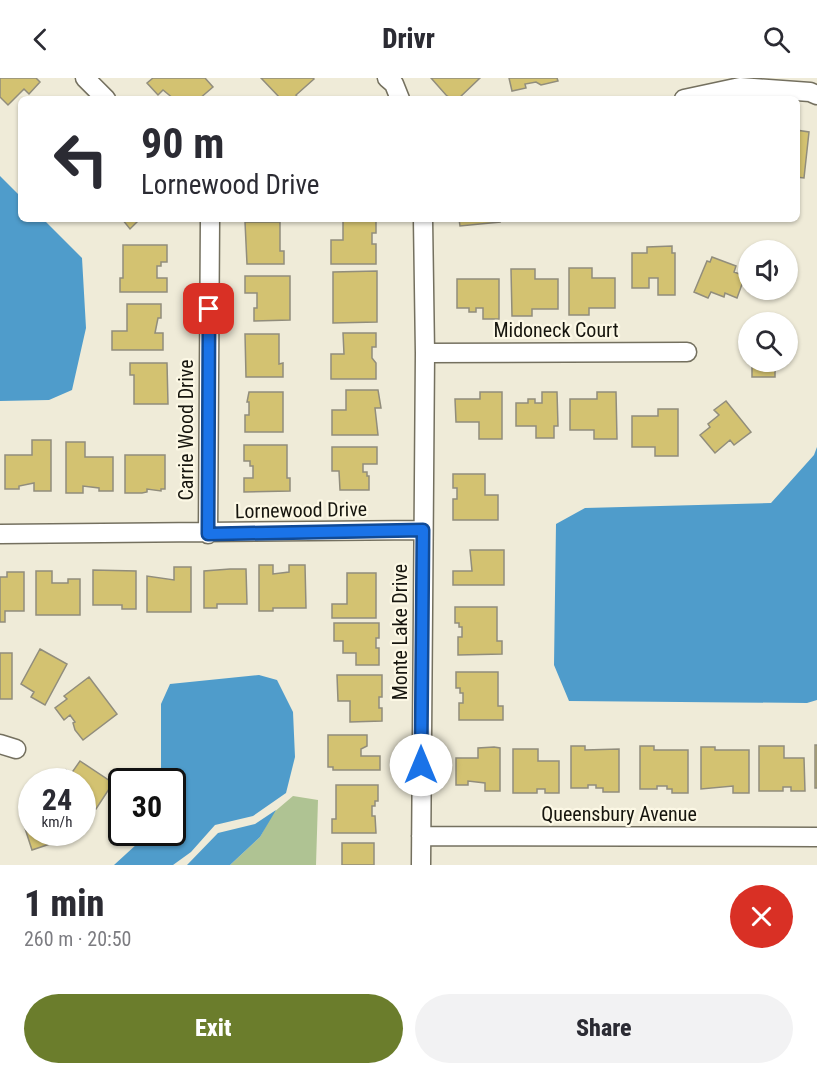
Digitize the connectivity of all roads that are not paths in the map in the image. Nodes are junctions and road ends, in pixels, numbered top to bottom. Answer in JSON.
{"nodes":[{"id":1,"x":85,"y":78,"type":"edge"},
{"id":2,"x":387,"y":78,"type":"edge"},
{"id":3,"x":740,"y":83,"type":"edge"},
{"id":4,"x":817,"y":95,"type":"edge"},
{"id":5,"x":102,"y":96,"type":"edge"},
{"id":6,"x":399,"y":96,"type":"edge"},
{"id":7,"x":694,"y":96,"type":"edge"},
{"id":8,"x":210,"y":222,"type":"edge"},
{"id":9,"x":423,"y":222,"type":"edge"},
{"id":10,"x":425,"y":352,"type":"junction"},
{"id":11,"x":687,"y":352,"type":"dead end"},
{"id":12,"x":423,"y":530,"type":"junction"},
{"id":13,"x":0,"y":534,"type":"edge"},
{"id":14,"x":208,"y":534,"type":"junction"},
{"id":15,"x":421,"y":836,"type":"junction"},
{"id":16,"x":817,"y":837,"type":"edge"},
{"id":17,"x":421,"y":865,"type":"edge"}],
"edges":[{"from":1,"to":5,"type":"street"},
{"from":2,"to":6,"type":"street"},
{"from":3,"to":4,"type":"street"},
{"from":3,"to":7,"type":"street"},
{"from":8,"to":14,"type":"street","name":"Carrie Wood Drive"},
{"from":9,"to":10,"type":"street","name":"Monte Lake Drive"},
{"from":10,"to":11,"type":"street","name":"Midoneck Court"},
{"from":10,"to":12,"type":"street","name":"Monte Lake Drive"},
{"from":12,"to":14,"type":"street","name":"Lornewood Drive"},
{"from":12,"to":15,"type":"street","name":"Monte Lake Drive"},
{"from":13,"to":14,"type":"street","name":"Lornewood Drive"},
{"from":15,"to":16,"type":"street","name":"Queensbury Avenue"},
{"from":15,"to":17,"type":"street","name":"Monte Lake Drive"}]}
